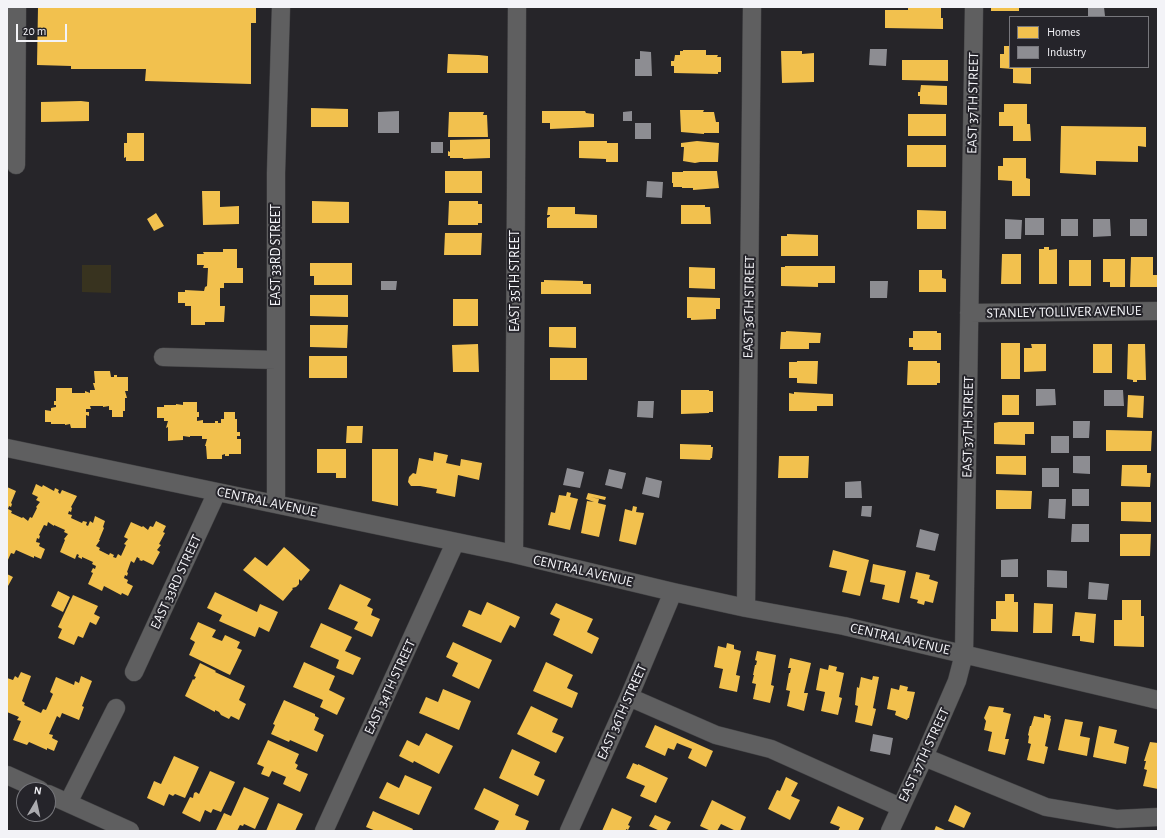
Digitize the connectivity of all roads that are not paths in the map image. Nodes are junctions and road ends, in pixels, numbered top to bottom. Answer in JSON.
{"nodes":[{"id":1,"x":17,"y":7,"type":"edge"},
{"id":2,"x":281,"y":7,"type":"edge"},
{"id":3,"x":517,"y":7,"type":"edge"},
{"id":4,"x":752,"y":7,"type":"edge"},
{"id":5,"x":974,"y":7,"type":"edge"},
{"id":6,"x":16,"y":165,"type":"dead end"},
{"id":7,"x":1158,"y":311,"type":"edge"},
{"id":8,"x":969,"y":313,"type":"junction"},
{"id":9,"x":162,"y":357,"type":"dead end"},
{"id":10,"x":276,"y":360,"type":"junction"},
{"id":11,"x":7,"y":448,"type":"edge"},
{"id":12,"x":217,"y":492,"type":"junction"},
{"id":13,"x":276,"y":504,"type":"junction"},
{"id":14,"x":456,"y":543,"type":"junction"},
{"id":15,"x":514,"y":554,"type":"junction"},
{"id":16,"x":673,"y":592,"type":"junction"},
{"id":17,"x":746,"y":608,"type":"junction"},
{"id":18,"x":964,"y":654,"type":"junction"},
{"id":19,"x":134,"y":672,"type":"dead end"},
{"id":20,"x":629,"y":697,"type":"junction"},
{"id":21,"x":1158,"y":700,"type":"edge"},
{"id":22,"x":116,"y":708,"type":"dead end"},
{"id":23,"x":924,"y":757,"type":"junction"},
{"id":24,"x":7,"y":775,"type":"edge"},
{"id":25,"x":22,"y":782,"type":"edge"},
{"id":26,"x":56,"y":798,"type":"edge"},
{"id":27,"x":68,"y":803,"type":"junction"},
{"id":28,"x":900,"y":807,"type":"junction"},
{"id":29,"x":1158,"y":817,"type":"edge"},
{"id":30,"x":130,"y":831,"type":"edge"},
{"id":31,"x":324,"y":831,"type":"edge"},
{"id":32,"x":569,"y":831,"type":"edge"},
{"id":33,"x":890,"y":831,"type":"edge"}],
"edges":[{"from":1,"to":6,"type":"street"},
{"from":2,"to":10,"type":"street","name":"EAST 33RD STREET"},
{"from":3,"to":15,"type":"street","name":"EAST 35TH STREET"},
{"from":4,"to":17,"type":"street","name":"EAST 36TH STREET"},
{"from":5,"to":8,"type":"street","name":"EAST 37TH STREET"},
{"from":7,"to":8,"type":"street","name":"STANLEY TOLLIVER AVENUE"},
{"from":8,"to":18,"type":"street","name":"EAST 37TH STREET"},
{"from":9,"to":10,"type":"street"},
{"from":10,"to":13,"type":"street","name":"EAST 33RD STREET"},
{"from":11,"to":12,"type":"street","name":"CENTRAL AVENUE"},
{"from":12,"to":13,"type":"street","name":"CENTRAL AVENUE"},
{"from":12,"to":19,"type":"street","name":"EAST 33RD STREET"},
{"from":13,"to":14,"type":"street","name":"CENTRAL AVENUE"},
{"from":14,"to":15,"type":"street","name":"CENTRAL AVENUE"},
{"from":14,"to":31,"type":"street","name":"EAST 34TH STREET"},
{"from":15,"to":16,"type":"street","name":"CENTRAL AVENUE"},
{"from":16,"to":17,"type":"street","name":"CENTRAL AVENUE"},
{"from":16,"to":20,"type":"street","name":"EAST 36TH STREET"},
{"from":17,"to":18,"type":"street","name":"CENTRAL AVENUE"},
{"from":18,"to":21,"type":"street","name":"CENTRAL AVENUE"},
{"from":18,"to":23,"type":"street","name":"EAST 37TH STREET"},
{"from":20,"to":28,"type":"street"},
{"from":20,"to":32,"type":"street","name":"EAST 36TH STREET"},
{"from":22,"to":27,"type":"street"},
{"from":23,"to":28,"type":"street","name":"EAST 37TH STREET"},
{"from":23,"to":29,"type":"street"},
{"from":24,"to":25,"type":"street"},
{"from":26,"to":27,"type":"street"},
{"from":27,"to":30,"type":"street"},
{"from":28,"to":33,"type":"street","name":"EAST 37TH STREET"}]}
